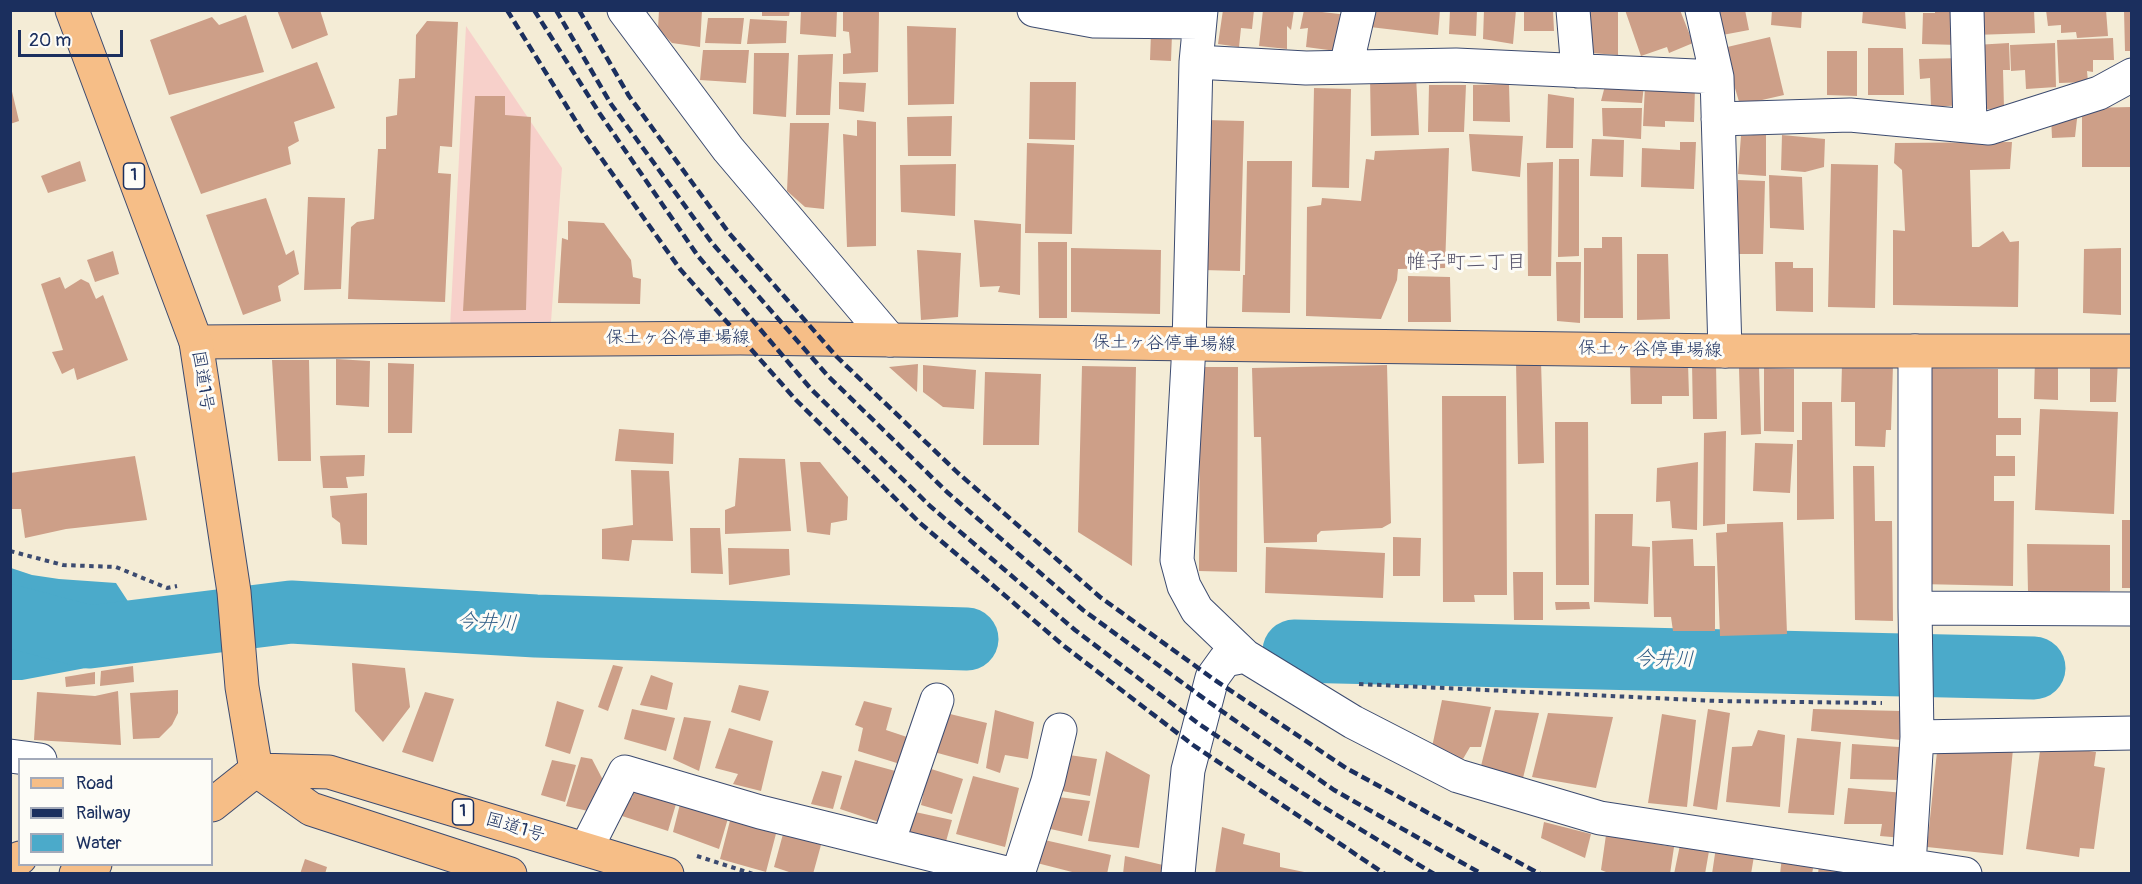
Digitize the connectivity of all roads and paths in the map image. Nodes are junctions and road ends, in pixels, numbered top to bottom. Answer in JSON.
{"nodes":[{"id":1,"x":72,"y":10,"type":"edge"},
{"id":2,"x":624,"y":10,"type":"edge"},
{"id":3,"x":1034,"y":10,"type":"edge"},
{"id":4,"x":1359,"y":10,"type":"edge"},
{"id":5,"x":1573,"y":10,"type":"edge"},
{"id":6,"x":1702,"y":10,"type":"edge"},
{"id":7,"x":1967,"y":10,"type":"edge"},
{"id":8,"x":1200,"y":16,"type":"edge"},
{"id":9,"x":1197,"y":62,"type":"junction"},
{"id":10,"x":1346,"y":68,"type":"junction"},
{"id":11,"x":1578,"y":71,"type":"junction"},
{"id":12,"x":2132,"y":75,"type":"edge"},
{"id":13,"x":1718,"y":77,"type":"junction"},
{"id":14,"x":1718,"y":119,"type":"junction"},
{"id":15,"x":1970,"y":126,"type":"junction"},
{"id":16,"x":890,"y":340,"type":"junction"},
{"id":17,"x":196,"y":342,"type":"junction"},
{"id":18,"x":1189,"y":345,"type":"junction"},
{"id":19,"x":1725,"y":351,"type":"junction"},
{"id":20,"x":1915,"y":351,"type":"junction"},
{"id":21,"x":2132,"y":351,"type":"edge"},
{"id":22,"x":10,"y":551,"type":"edge"},
{"id":23,"x":177,"y":586,"type":"dead end"},
{"id":24,"x":1916,"y":608,"type":"junction"},
{"id":25,"x":2132,"y":609,"type":"edge"},
{"id":26,"x":1245,"y":656,"type":"junction"},
{"id":27,"x":1354,"y":683,"type":"dead end"},
{"id":28,"x":937,"y":699,"type":"dead end"},
{"id":29,"x":1918,"y":700,"type":"junction"},
{"id":30,"x":1060,"y":730,"type":"dead end"},
{"id":31,"x":2132,"y":732,"type":"edge"},
{"id":32,"x":1917,"y":737,"type":"junction"},
{"id":33,"x":10,"y":756,"type":"edge"},
{"id":34,"x":30,"y":758,"type":"edge"},
{"id":35,"x":256,"y":770,"type":"junction"},
{"id":36,"x":213,"y":777,"type":"edge"},
{"id":37,"x":213,"y":804,"type":"edge"},
{"id":38,"x":888,"y":843,"type":"junction"},
{"id":39,"x":586,"y":849,"type":"junction"},
{"id":40,"x":1909,"y":865,"type":"junction"},
{"id":41,"x":91,"y":866,"type":"edge"},
{"id":42,"x":76,"y":873,"type":"edge"},
{"id":43,"x":510,"y":873,"type":"edge"},
{"id":44,"x":667,"y":873,"type":"edge"},
{"id":45,"x":1010,"y":873,"type":"edge"},
{"id":46,"x":1018,"y":873,"type":"edge"},
{"id":47,"x":1178,"y":873,"type":"edge"},
{"id":48,"x":1965,"y":873,"type":"edge"}],
"edges":[{"from":1,"to":17,"type":"main road","name":"国道1号","number":"1"},
{"from":2,"to":16,"type":"street"},
{"from":3,"to":8,"type":"street"},
{"from":4,"to":10,"type":"street"},
{"from":5,"to":11,"type":"street"},
{"from":6,"to":13,"type":"street"},
{"from":7,"to":15,"type":"street"},
{"from":8,"to":9,"type":"street"},
{"from":9,"to":10,"type":"street"},
{"from":9,"to":18,"type":"street"},
{"from":10,"to":11,"type":"street"},
{"from":11,"to":13,"type":"street"},
{"from":12,"to":15,"type":"street"},
{"from":13,"to":14,"type":"street"},
{"from":14,"to":15,"type":"street"},
{"from":14,"to":19,"type":"street"},
{"from":16,"to":17,"type":"main road","name":"保土ヶ谷停車場線"},
{"from":16,"to":18,"type":"main road","name":"保土ヶ谷停車場線"},
{"from":17,"to":35,"type":"main road","name":"国道1号","number":"1"},
{"from":18,"to":19,"type":"main road","name":"保土ヶ谷停車場線"},
{"from":18,"to":26,"type":"street"},
{"from":19,"to":20,"type":"main road","name":"保土ヶ谷停車場線"},
{"from":20,"to":21,"type":"main road","name":"保土ヶ谷停車場線"},
{"from":20,"to":24,"type":"street"},
{"from":22,"to":23,"type":"path"},
{"from":24,"to":25,"type":"street"},
{"from":24,"to":29,"type":"street"},
{"from":26,"to":40,"type":"street"},
{"from":26,"to":47,"type":"street"},
{"from":27,"to":29,"type":"path"},
{"from":28,"to":38,"type":"street"},
{"from":29,"to":32,"type":"street"},
{"from":30,"to":46,"type":"street"},
{"from":31,"to":32,"type":"street"},
{"from":32,"to":40,"type":"street"},
{"from":33,"to":34,"type":"street"},
{"from":35,"to":36,"type":"main road"},
{"from":35,"to":37,"type":"main road"},
{"from":35,"to":39,"type":"main road","name":"国道1号","number":"1"},
{"from":35,"to":43,"type":"main road"},
{"from":38,"to":39,"type":"street"},
{"from":38,"to":45,"type":"street"},
{"from":39,"to":44,"type":"main road","name":"国道1号","number":"1"},
{"from":40,"to":48,"type":"street"},
{"from":41,"to":42,"type":"main road"}]}
